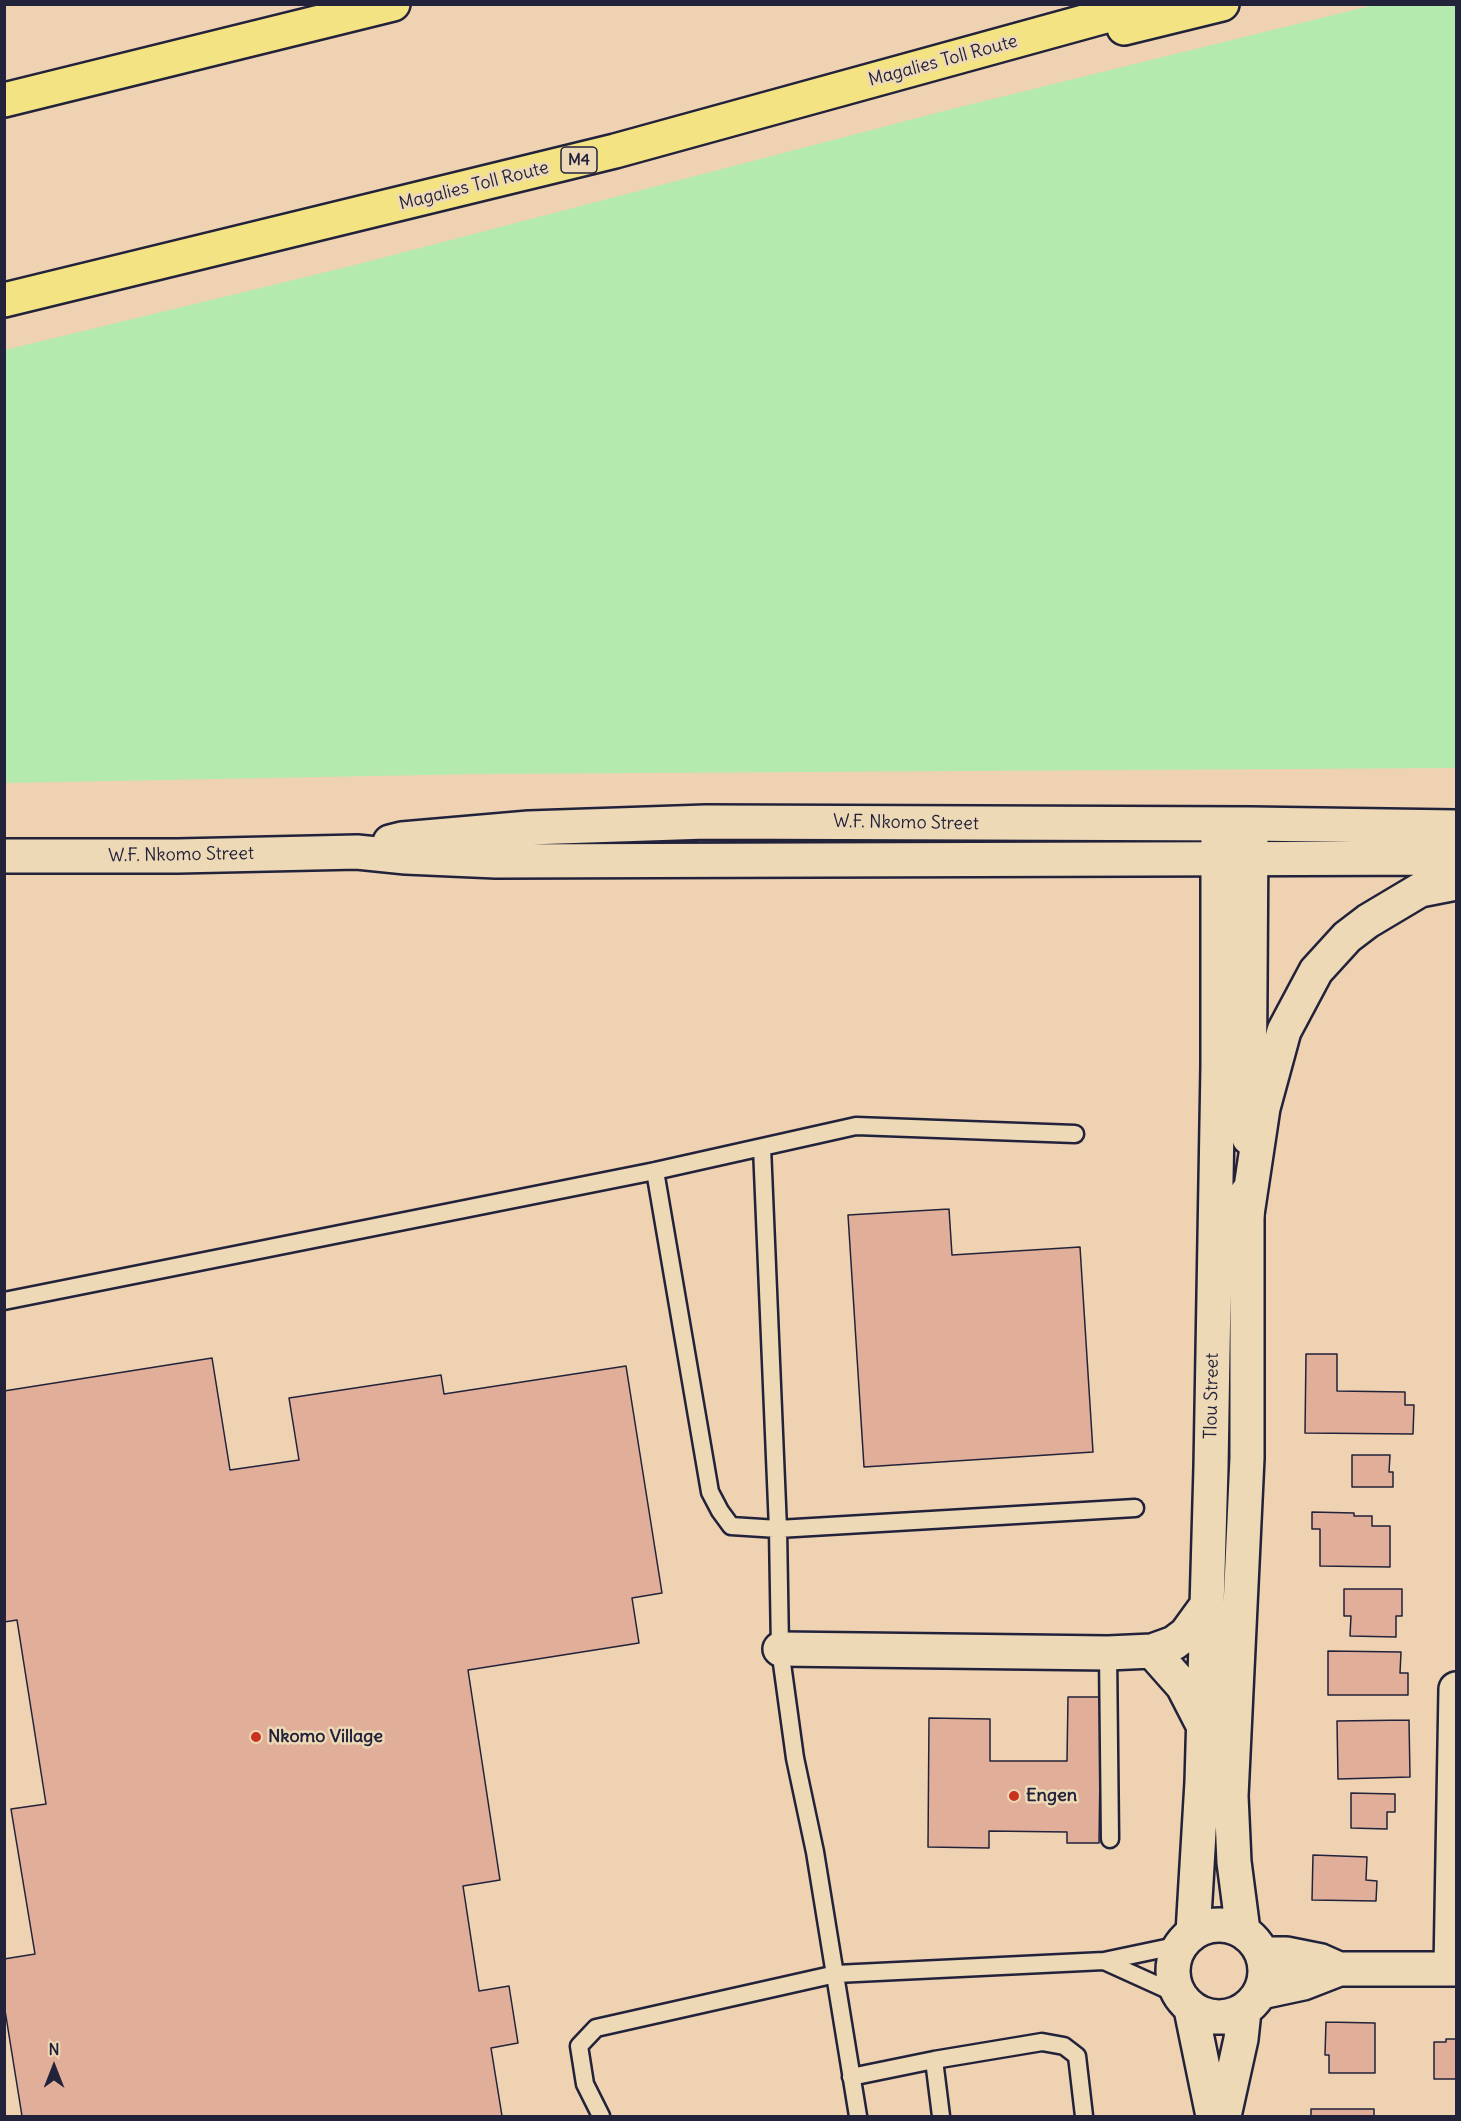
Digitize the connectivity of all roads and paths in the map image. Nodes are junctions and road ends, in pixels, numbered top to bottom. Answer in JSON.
{"nodes":[{"id":1,"x":393,"y":4,"type":"edge"},
{"id":2,"x":1149,"y":4,"type":"edge"},
{"id":3,"x":1222,"y":4,"type":"edge"},
{"id":4,"x":4,"y":100,"type":"edge"},
{"id":5,"x":615,"y":151,"type":"junction"},
{"id":6,"x":4,"y":300,"type":"edge"},
{"id":7,"x":1251,"y":824,"type":"junction"},
{"id":8,"x":1218,"y":825,"type":"junction"},
{"id":9,"x":1456,"y":827,"type":"edge"},
{"id":10,"x":357,"y":852,"type":"junction"},
{"id":11,"x":4,"y":856,"type":"edge"},
{"id":12,"x":1456,"y":858,"type":"edge"},
{"id":13,"x":1218,"y":859,"type":"junction"},
{"id":14,"x":1252,"y":859,"type":"junction"},
{"id":15,"x":1456,"y":883,"type":"edge"},
{"id":16,"x":1075,"y":1134,"type":"dead end"},
{"id":17,"x":762,"y":1147,"type":"junction"},
{"id":18,"x":655,"y":1171,"type":"junction"},
{"id":19,"x":1246,"y":1221,"type":"junction"},
{"id":20,"x":4,"y":1301,"type":"edge"},
{"id":21,"x":1135,"y":1508,"type":"dead end"},
{"id":22,"x":778,"y":1529,"type":"junction"},
{"id":23,"x":1207,"y":1605,"type":"junction"},
{"id":24,"x":780,"y":1649,"type":"junction"},
{"id":25,"x":1152,"y":1651,"type":"junction"},
{"id":26,"x":1108,"y":1653,"type":"junction"},
{"id":27,"x":1456,"y":1689,"type":"edge"},
{"id":28,"x":1456,"y":1725,"type":"edge"},
{"id":29,"x":1203,"y":1726,"type":"junction"},
{"id":30,"x":1110,"y":1839,"type":"dead end"},
{"id":31,"x":1187,"y":1939,"type":"junction"},
{"id":32,"x":1253,"y":1943,"type":"junction"},
{"id":33,"x":1104,"y":1961,"type":"junction"},
{"id":34,"x":1339,"y":1969,"type":"junction"},
{"id":35,"x":1454,"y":1969,"type":"edge"},
{"id":36,"x":836,"y":1974,"type":"junction"},
{"id":37,"x":1185,"y":2002,"type":"junction"},
{"id":38,"x":1252,"y":2002,"type":"junction"},
{"id":39,"x":934,"y":2060,"type":"junction"},
{"id":40,"x":851,"y":2077,"type":"junction"},
{"id":41,"x":601,"y":2116,"type":"edge"},
{"id":42,"x":858,"y":2116,"type":"edge"},
{"id":43,"x":941,"y":2116,"type":"edge"},
{"id":44,"x":1084,"y":2116,"type":"edge"},
{"id":45,"x":1213,"y":2116,"type":"edge"},
{"id":46,"x":1224,"y":2116,"type":"edge"}],
"edges":[{"from":1,"to":4,"type":"highway"},
{"from":2,"to":5,"type":"highway","name":"Magalies Toll Route","number":"M4"},
{"from":3,"to":5,"type":"highway"},
{"from":5,"to":6,"type":"highway","name":"Magalies Toll Route","number":"M4"},
{"from":7,"to":8,"type":"street","name":"W.F. Nkomo Street"},
{"from":7,"to":9,"type":"street","name":"W.F. Nkomo Street"},
{"from":7,"to":14,"type":"street","name":"Tlou Street"},
{"from":8,"to":10,"type":"street","name":"W.F. Nkomo Street"},
{"from":8,"to":13,"type":"street","name":"Tlou Street"},
{"from":10,"to":11,"type":"street","name":"W.F. Nkomo Street"},
{"from":10,"to":13,"type":"street","name":"W.F. Nkomo Street"},
{"from":12,"to":14,"type":"street","name":"W.F. Nkomo Street"},
{"from":13,"to":14,"type":"street","name":"W.F. Nkomo Street"},
{"from":13,"to":23,"type":"street","name":"Tlou Street"},
{"from":14,"to":19,"type":"street","name":"Tlou Street"},
{"from":15,"to":19,"type":"street"},
{"from":16,"to":17,"type":"lane"},
{"from":17,"to":18,"type":"lane"},
{"from":17,"to":22,"type":"lane"},
{"from":18,"to":20,"type":"lane"},
{"from":18,"to":22,"type":"lane"},
{"from":19,"to":32,"type":"street","name":"Tlou Street"},
{"from":21,"to":22,"type":"lane"},
{"from":22,"to":24,"type":"lane"},
{"from":23,"to":25,"type":"street"},
{"from":23,"to":29,"type":"street","name":"Tlou Street"},
{"from":24,"to":26,"type":"street"},
{"from":24,"to":36,"type":"lane"},
{"from":25,"to":26,"type":"street"},
{"from":25,"to":29,"type":"street"},
{"from":26,"to":30,"type":"lane"},
{"from":27,"to":28,"type":"street"},
{"from":28,"to":35,"type":"street"},
{"from":29,"to":31,"type":"street","name":"Tlou Street"},
{"from":31,"to":32,"type":"street"},
{"from":31,"to":33,"type":"lane"},
{"from":31,"to":37,"type":"street"},
{"from":32,"to":34,"type":"street"},
{"from":32,"to":38,"type":"street"},
{"from":33,"to":36,"type":"lane"},
{"from":33,"to":37,"type":"lane"},
{"from":34,"to":35,"type":"street"},
{"from":34,"to":38,"type":"street"},
{"from":36,"to":40,"type":"lane"},
{"from":36,"to":41,"type":"lane"},
{"from":37,"to":38,"type":"street"},
{"from":37,"to":45,"type":"street"},
{"from":38,"to":46,"type":"street"},
{"from":39,"to":40,"type":"lane"},
{"from":39,"to":43,"type":"lane"},
{"from":39,"to":44,"type":"lane"},
{"from":40,"to":42,"type":"lane"}]}
